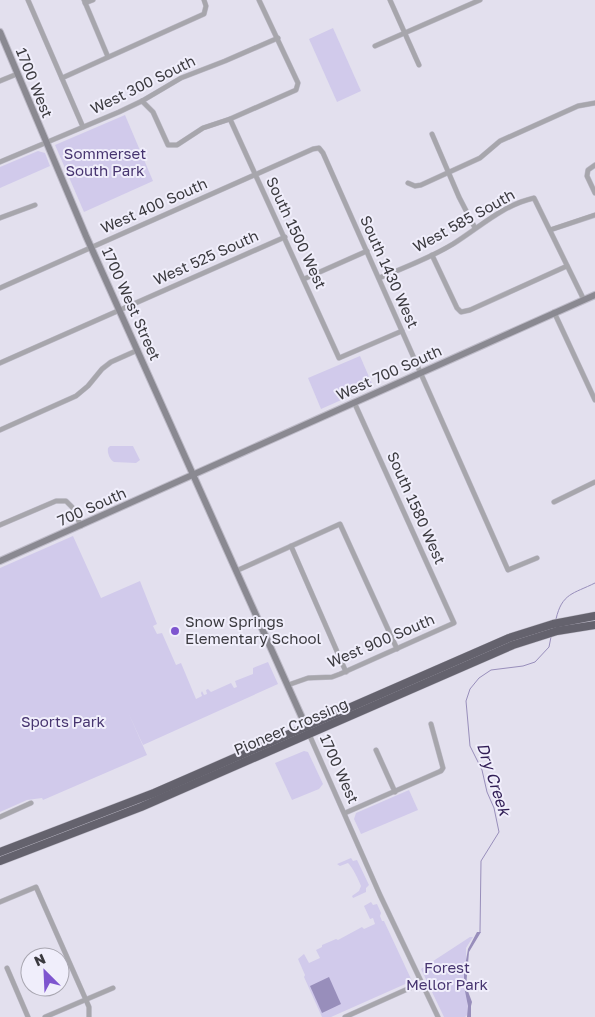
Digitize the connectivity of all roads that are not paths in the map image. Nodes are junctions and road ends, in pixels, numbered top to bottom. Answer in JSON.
{"nodes":[{"id":1,"x":28,"y":0,"type":"edge"},
{"id":2,"x":93,"y":0,"type":"edge"},
{"id":3,"x":204,"y":0,"type":"edge"},
{"id":4,"x":259,"y":0,"type":"edge"},
{"id":5,"x":390,"y":0,"type":"edge"},
{"id":6,"x":480,"y":0,"type":"edge"},
{"id":7,"x":85,"y":2,"type":"edge"},
{"id":8,"x":0,"y":32,"type":"edge"},
{"id":9,"x":405,"y":33,"type":"junction"},
{"id":10,"x":278,"y":38,"type":"junction"},
{"id":11,"x":376,"y":46,"type":"dead end"},
{"id":12,"x":108,"y":57,"type":"junction"},
{"id":13,"x":419,"y":65,"type":"dead end"},
{"id":14,"x":17,"y":74,"type":"junction"},
{"id":15,"x":62,"y":78,"type":"junction"},
{"id":16,"x":0,"y":81,"type":"edge"},
{"id":17,"x":142,"y":101,"type":"junction"},
{"id":18,"x":595,"y":103,"type":"edge"},
{"id":19,"x":230,"y":119,"type":"junction"},
{"id":20,"x":83,"y":128,"type":"junction"},
{"id":21,"x":432,"y":134,"type":"dead end"},
{"id":22,"x":45,"y":142,"type":"junction"},
{"id":23,"x":319,"y":148,"type":"joint"},
{"id":24,"x":0,"y":161,"type":"edge"},
{"id":25,"x":595,"y":165,"type":"edge"},
{"id":26,"x":449,"y":173,"type":"junction"},
{"id":27,"x":255,"y":175,"type":"junction"},
{"id":28,"x":408,"y":183,"type":"dead end"},
{"id":29,"x":595,"y":193,"type":"edge"},
{"id":30,"x":35,"y":205,"type":"dead end"},
{"id":31,"x":595,"y":215,"type":"edge"},
{"id":32,"x":0,"y":218,"type":"edge"},
{"id":33,"x":475,"y":228,"type":"junction"},
{"id":34,"x":550,"y":230,"type":"junction"},
{"id":35,"x":285,"y":237,"type":"junction"},
{"id":36,"x":92,"y":248,"type":"junction"},
{"id":37,"x":367,"y":251,"type":"junction"},
{"id":38,"x":432,"y":255,"type":"junction"},
{"id":39,"x":567,"y":266,"type":"junction"},
{"id":40,"x":379,"y":278,"type":"junction"},
{"id":41,"x":304,"y":279,"type":"junction"},
{"id":42,"x":0,"y":288,"type":"edge"},
{"id":43,"x":595,"y":295,"type":"edge"},
{"id":44,"x":584,"y":300,"type":"junction"},
{"id":45,"x":120,"y":310,"type":"junction"},
{"id":46,"x":554,"y":312,"type":"junction"},
{"id":47,"x":402,"y":331,"type":"junction"},
{"id":48,"x":138,"y":350,"type":"junction"},
{"id":49,"x":0,"y":363,"type":"edge"},
{"id":50,"x":420,"y":373,"type":"junction"},
{"id":51,"x":595,"y":400,"type":"edge"},
{"id":52,"x":354,"y":402,"type":"junction"},
{"id":53,"x":0,"y":430,"type":"edge"},
{"id":54,"x":194,"y":475,"type":"junction"},
{"id":55,"x":595,"y":482,"type":"edge"},
{"id":56,"x":554,"y":502,"type":"dead end"},
{"id":57,"x":0,"y":525,"type":"edge"},
{"id":58,"x":81,"y":526,"type":"junction"},
{"id":59,"x":290,"y":546,"type":"junction"},
{"id":60,"x":537,"y":558,"type":"dead end"},
{"id":61,"x":0,"y":561,"type":"edge"},
{"id":62,"x":236,"y":570,"type":"junction"},
{"id":63,"x":595,"y":616,"type":"edge"},
{"id":64,"x":454,"y":623,"type":"joint"},
{"id":65,"x":595,"y":624,"type":"edge"},
{"id":66,"x":554,"y":628,"type":"junction"},
{"id":67,"x":397,"y":649,"type":"junction"},
{"id":68,"x":346,"y":672,"type":"junction"},
{"id":69,"x":288,"y":685,"type":"junction"},
{"id":70,"x":431,"y":724,"type":"dead end"},
{"id":71,"x":308,"y":730,"type":"junction"},
{"id":72,"x":376,"y":750,"type":"dead end"},
{"id":73,"x":395,"y":792,"type":"junction"},
{"id":74,"x":31,"y":803,"type":"dead end"},
{"id":75,"x":345,"y":814,"type":"junction"},
{"id":76,"x":0,"y":817,"type":"edge"},
{"id":77,"x":0,"y":852,"type":"edge"},
{"id":78,"x":0,"y":861,"type":"edge"},
{"id":79,"x":0,"y":902,"type":"edge"},
{"id":80,"x":7,"y":968,"type":"dead end"},
{"id":81,"x":422,"y":983,"type":"junction"},
{"id":82,"x":113,"y":988,"type":"dead end"},
{"id":83,"x":86,"y":1000,"type":"junction"},
{"id":84,"x":28,"y":1017,"type":"edge"},
{"id":85,"x":45,"y":1017,"type":"edge"},
{"id":86,"x":89,"y":1017,"type":"edge"},
{"id":87,"x":345,"y":1017,"type":"edge"},
{"id":88,"x":438,"y":1017,"type":"edge"}],
"edges":[{"from":1,"to":15,"type":"street"},
{"from":2,"to":7,"type":"street"},
{"from":3,"to":12,"type":"street"},
{"from":4,"to":10,"type":"street"},
{"from":5,"to":9,"type":"street"},
{"from":6,"to":9,"type":"street"},
{"from":7,"to":12,"type":"street"},
{"from":8,"to":14,"type":"street","name":"1700 West"},
{"from":9,"to":11,"type":"street"},
{"from":9,"to":13,"type":"street"},
{"from":10,"to":17,"type":"street","name":"West 300 South"},
{"from":10,"to":19,"type":"street"},
{"from":12,"to":15,"type":"street"},
{"from":14,"to":16,"type":"street"},
{"from":14,"to":22,"type":"street","name":"1700 West"},
{"from":15,"to":20,"type":"street"},
{"from":17,"to":19,"type":"street"},
{"from":17,"to":20,"type":"street","name":"West 300 South"},
{"from":18,"to":26,"type":"street"},
{"from":19,"to":27,"type":"street","name":"South 1500 West"},
{"from":20,"to":22,"type":"street","name":"West 300 South"},
{"from":21,"to":26,"type":"street"},
{"from":22,"to":24,"type":"street","name":"West 300 South"},
{"from":22,"to":36,"type":"street","name":"1700 West Street"},
{"from":23,"to":27,"type":"street","name":"West 400 South"},
{"from":23,"to":37,"type":"street","name":"South 1430 West"},
{"from":25,"to":29,"type":"street"},
{"from":26,"to":28,"type":"street"},
{"from":26,"to":33,"type":"street"},
{"from":27,"to":35,"type":"street","name":"South 1500 West"},
{"from":27,"to":36,"type":"street","name":"West 400 South"},
{"from":30,"to":32,"type":"street"},
{"from":31,"to":34,"type":"street"},
{"from":33,"to":34,"type":"street","name":"West 585 South"},
{"from":33,"to":38,"type":"street","name":"West 585 South"},
{"from":34,"to":39,"type":"street"},
{"from":35,"to":41,"type":"street","name":"South 1500 West"},
{"from":35,"to":45,"type":"street","name":"West 525 South"},
{"from":36,"to":42,"type":"street","name":"West 400 South"},
{"from":36,"to":45,"type":"street","name":"1700 West Street"},
{"from":37,"to":40,"type":"street","name":"South 1430 West"},
{"from":37,"to":41,"type":"street"},
{"from":38,"to":39,"type":"street"},
{"from":38,"to":40,"type":"street","name":"West 585 South"},
{"from":39,"to":44,"type":"street"},
{"from":40,"to":47,"type":"street","name":"South 1430 West"},
{"from":41,"to":47,"type":"street","name":"South 1500 West"},
{"from":43,"to":44,"type":"street","name":"West 700 South"},
{"from":44,"to":46,"type":"street","name":"West 700 South"},
{"from":45,"to":48,"type":"street","name":"1700 West Street"},
{"from":45,"to":49,"type":"street","name":"West 525 South"},
{"from":46,"to":50,"type":"street","name":"West 700 South"},
{"from":46,"to":51,"type":"street"},
{"from":47,"to":50,"type":"street","name":"South 1430 West"},
{"from":48,"to":53,"type":"street"},
{"from":48,"to":54,"type":"street","name":"1700 West Street"},
{"from":50,"to":52,"type":"street","name":"West 700 South"},
{"from":50,"to":60,"type":"street","name":"South 1430 West"},
{"from":52,"to":54,"type":"street","name":"West 700 South"},
{"from":52,"to":64,"type":"street","name":"South 1580 West"},
{"from":54,"to":58,"type":"street","name":"700 South"},
{"from":54,"to":62,"type":"street","name":"1700 West"},
{"from":55,"to":56,"type":"street"},
{"from":57,"to":58,"type":"street"},
{"from":58,"to":61,"type":"street","name":"700 South"},
{"from":59,"to":62,"type":"street"},
{"from":59,"to":67,"type":"street"},
{"from":59,"to":68,"type":"street"},
{"from":62,"to":69,"type":"street","name":"1700 West"},
{"from":63,"to":66,"type":"highway","name":"Pioneer Crossing"},
{"from":64,"to":67,"type":"street","name":"West 900 South"},
{"from":65,"to":66,"type":"highway","name":"Pioneer Crossing"},
{"from":66,"to":71,"type":"highway","name":"Pioneer Crossing"},
{"from":67,"to":68,"type":"street","name":"West 900 South"},
{"from":68,"to":69,"type":"street","name":"West 900 South"},
{"from":69,"to":71,"type":"street","name":"1700 West"},
{"from":70,"to":73,"type":"street"},
{"from":71,"to":75,"type":"street","name":"1700 West"},
{"from":71,"to":77,"type":"highway","name":"Pioneer Crossing"},
{"from":71,"to":78,"type":"highway","name":"Pioneer Crossing"},
{"from":72,"to":73,"type":"street"},
{"from":73,"to":75,"type":"street"},
{"from":74,"to":76,"type":"street"},
{"from":75,"to":81,"type":"street","name":"1700 West"},
{"from":79,"to":83,"type":"street"},
{"from":80,"to":84,"type":"street"},
{"from":81,"to":87,"type":"street"},
{"from":81,"to":88,"type":"street","name":"1700 West"},
{"from":82,"to":83,"type":"street"},
{"from":83,"to":85,"type":"street"},
{"from":83,"to":86,"type":"street"}]}
